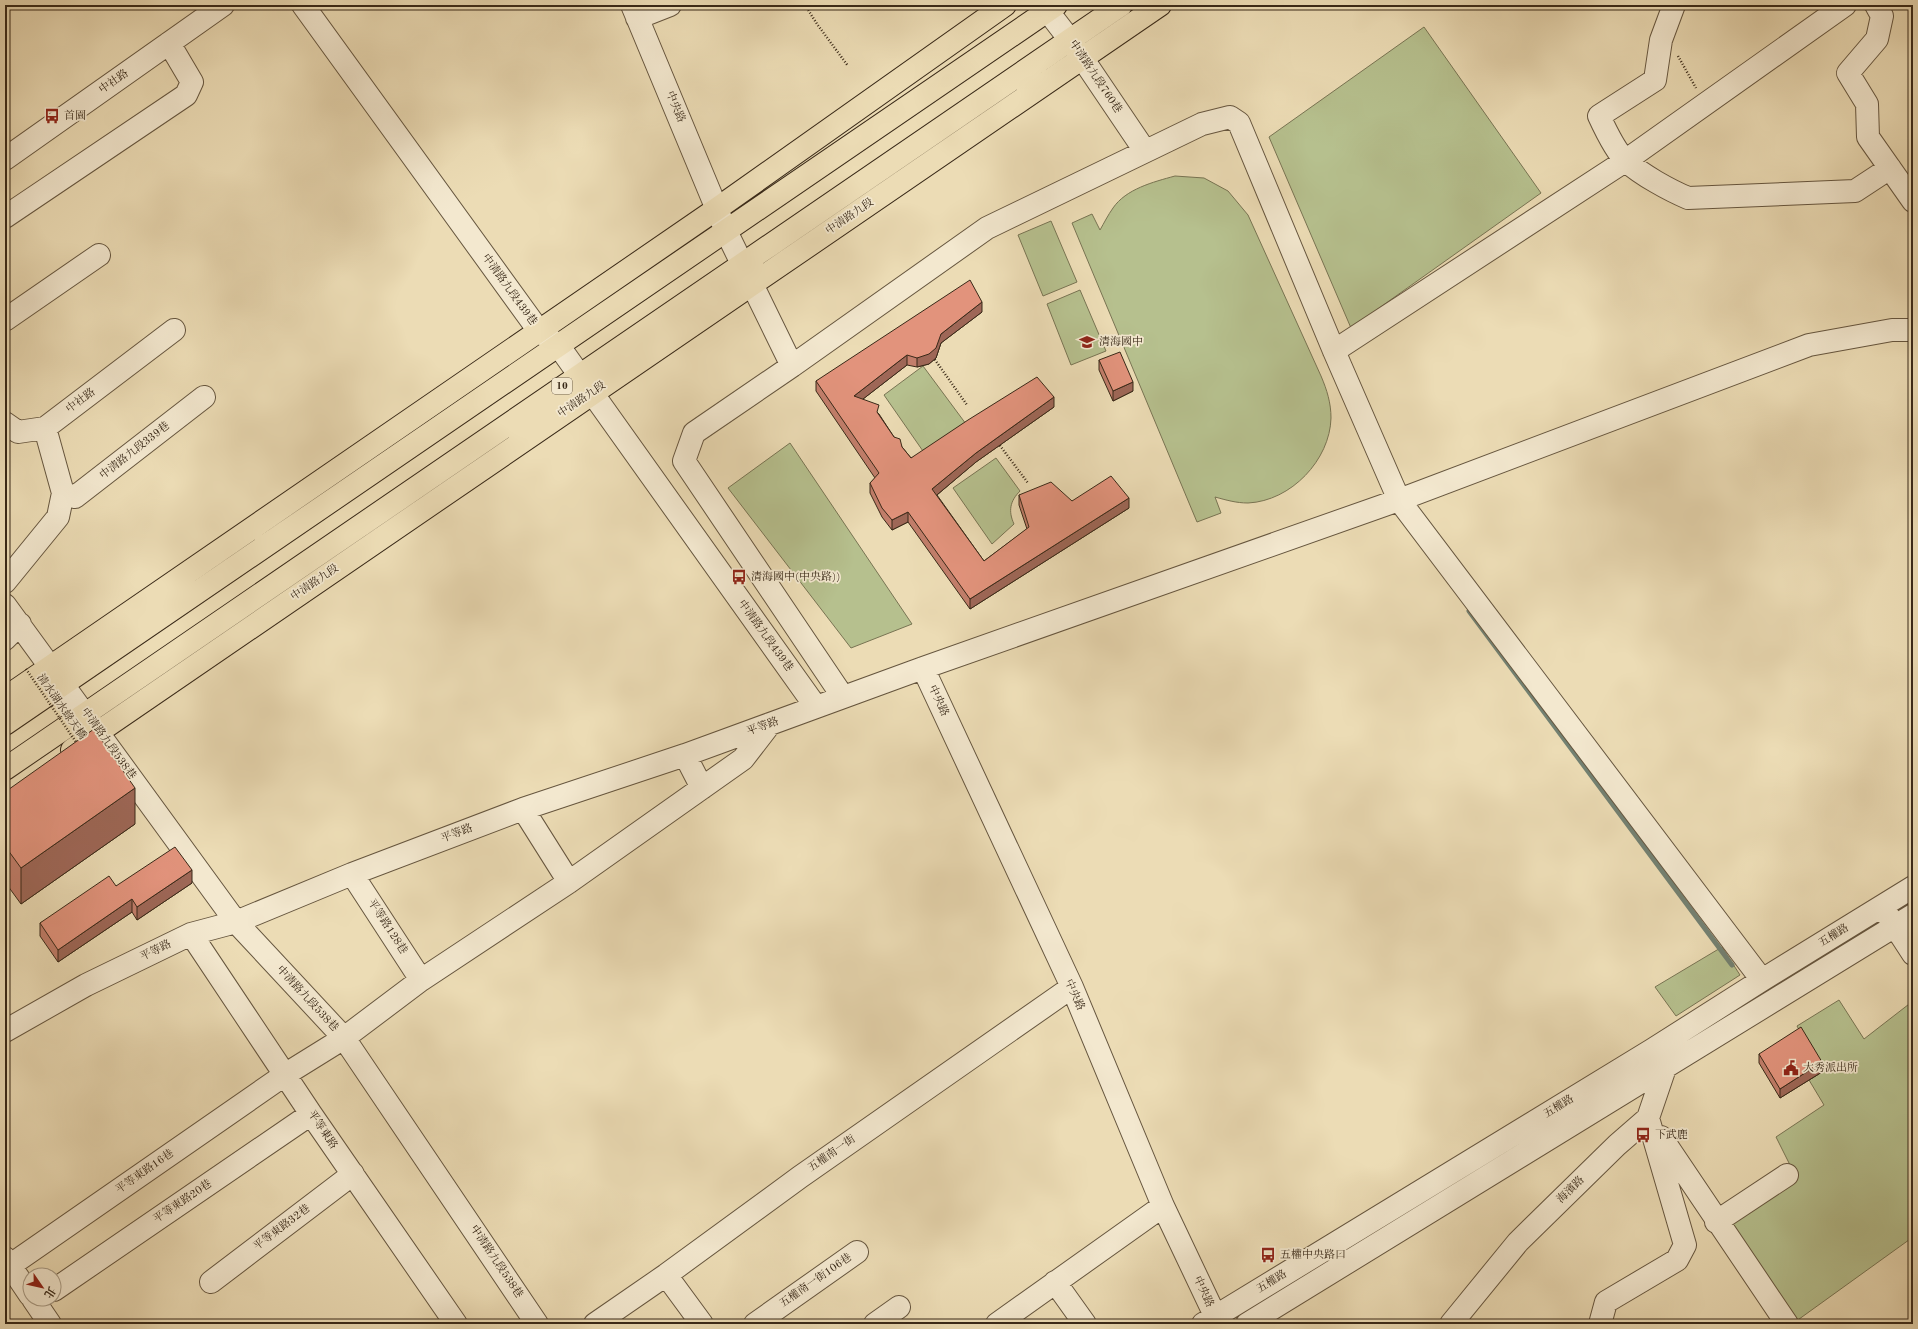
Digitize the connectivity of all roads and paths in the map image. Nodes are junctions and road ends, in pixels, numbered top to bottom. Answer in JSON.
{"nodes":[{"id":1,"x":223,"y":5,"type":"edge"},
{"id":2,"x":303,"y":5,"type":"edge"},
{"id":3,"x":670,"y":5,"type":"edge"},
{"id":4,"x":805,"y":5,"type":"edge"},
{"id":5,"x":1006,"y":5,"type":"edge"},
{"id":6,"x":1121,"y":5,"type":"edge"},
{"id":7,"x":1160,"y":5,"type":"edge"},
{"id":8,"x":1674,"y":5,"type":"edge"},
{"id":9,"x":1845,"y":5,"type":"edge"},
{"id":10,"x":1876,"y":5,"type":"edge"},
{"id":11,"x":1049,"y":7,"type":"edge"},
{"id":12,"x":634,"y":12,"type":"edge"},
{"id":13,"x":1070,"y":40,"type":"junction"},
{"id":14,"x":169,"y":43,"type":"junction"},
{"id":15,"x":1676,"y":50,"type":"dead end"},
{"id":16,"x":1081,"y":59,"type":"junction"},
{"id":17,"x":848,"y":66,"type":"dead end"},
{"id":18,"x":1708,"y":102,"type":"junction"},
{"id":19,"x":1145,"y":151,"type":"junction"},
{"id":20,"x":5,"y":159,"type":"edge"},
{"id":21,"x":1625,"y":161,"type":"junction"},
{"id":22,"x":1890,"y":168,"type":"junction"},
{"id":23,"x":1913,"y":201,"type":"edge"},
{"id":24,"x":718,"y":208,"type":"junction"},
{"id":25,"x":5,"y":217,"type":"edge"},
{"id":26,"x":726,"y":230,"type":"junction"},
{"id":27,"x":99,"y":255,"type":"dead end"},
{"id":28,"x":742,"y":264,"type":"junction"},
{"id":29,"x":751,"y":285,"type":"junction"},
{"id":30,"x":5,"y":320,"type":"edge"},
{"id":31,"x":174,"y":330,"type":"dead end"},
{"id":32,"x":1913,"y":330,"type":"edge"},
{"id":33,"x":539,"y":331,"type":"junction"},
{"id":34,"x":558,"y":345,"type":"junction"},
{"id":35,"x":1334,"y":351,"type":"junction"},
{"id":36,"x":930,"y":353,"type":"edge"},
{"id":37,"x":792,"y":366,"type":"junction"},
{"id":38,"x":580,"y":374,"type":"junction"},
{"id":39,"x":592,"y":393,"type":"junction"},
{"id":40,"x":204,"y":397,"type":"dead end"},
{"id":41,"x":967,"y":405,"type":"dead end"},
{"id":42,"x":5,"y":423,"type":"edge"},
{"id":43,"x":45,"y":428,"type":"junction"},
{"id":44,"x":996,"y":441,"type":"edge"},
{"id":45,"x":1028,"y":483,"type":"dead end"},
{"id":46,"x":64,"y":493,"type":"junction"},
{"id":47,"x":1398,"y":500,"type":"junction"},
{"id":48,"x":5,"y":582,"type":"edge"},
{"id":49,"x":5,"y":605,"type":"edge"},
{"id":50,"x":12,"y":632,"type":"edge"},
{"id":51,"x":51,"y":667,"type":"junction"},
{"id":52,"x":923,"y":668,"type":"junction"},
{"id":53,"x":26,"y":669,"type":"dead end"},
{"id":54,"x":64,"y":684,"type":"junction"},
{"id":55,"x":843,"y":697,"type":"junction"},
{"id":56,"x":5,"y":698,"type":"edge"},
{"id":57,"x":816,"y":707,"type":"junction"},
{"id":58,"x":86,"y":714,"type":"junction"},
{"id":59,"x":5,"y":724,"type":"edge"},
{"id":60,"x":770,"y":724,"type":"junction"},
{"id":61,"x":99,"y":732,"type":"junction"},
{"id":62,"x":79,"y":747,"type":"edge"},
{"id":63,"x":685,"y":755,"type":"junction"},
{"id":64,"x":55,"y":762,"type":"edge"},
{"id":65,"x":5,"y":769,"type":"edge"},
{"id":66,"x":702,"y":788,"type":"junction"},
{"id":67,"x":523,"y":809,"type":"junction"},
{"id":68,"x":352,"y":874,"type":"junction"},
{"id":69,"x":569,"y":882,"type":"junction"},
{"id":70,"x":1913,"y":888,"type":"edge"},
{"id":71,"x":1882,"y":906,"type":"junction"},
{"id":72,"x":1913,"y":915,"type":"edge"},
{"id":73,"x":236,"y":922,"type":"junction"},
{"id":74,"x":1894,"y":926,"type":"junction"},
{"id":75,"x":191,"y":934,"type":"junction"},
{"id":76,"x":1913,"y":954,"type":"edge"},
{"id":77,"x":421,"y":980,"type":"junction"},
{"id":78,"x":1762,"y":980,"type":"junction"},
{"id":79,"x":1072,"y":987,"type":"junction"},
{"id":80,"x":5,"y":1031,"type":"edge"},
{"id":81,"x":344,"y":1038,"type":"junction"},
{"id":82,"x":1652,"y":1050,"type":"junction"},
{"id":83,"x":1665,"y":1068,"type":"junction"},
{"id":84,"x":286,"y":1074,"type":"junction"},
{"id":85,"x":311,"y":1114,"type":"junction"},
{"id":86,"x":1648,"y":1118,"type":"junction"},
{"id":87,"x":352,"y":1174,"type":"junction"},
{"id":88,"x":1787,"y":1175,"type":"dead end"},
{"id":89,"x":1163,"y":1206,"type":"junction"},
{"id":90,"x":1716,"y":1222,"type":"junction"},
{"id":91,"x":857,"y":1252,"type":"dead end"},
{"id":92,"x":7,"y":1264,"type":"edge"},
{"id":93,"x":666,"y":1275,"type":"junction"},
{"id":94,"x":211,"y":1282,"type":"dead end"},
{"id":95,"x":1055,"y":1282,"type":"junction"},
{"id":96,"x":22,"y":1283,"type":"edge"},
{"id":97,"x":62,"y":1285,"type":"edge"},
{"id":98,"x":40,"y":1307,"type":"edge"},
{"id":99,"x":899,"y":1307,"type":"dead end"},
{"id":100,"x":1212,"y":1322,"type":"edge"},
{"id":101,"x":50,"y":1324,"type":"edge"},
{"id":102,"x":456,"y":1324,"type":"edge"},
{"id":103,"x":537,"y":1324,"type":"edge"},
{"id":104,"x":595,"y":1324,"type":"edge"},
{"id":105,"x":702,"y":1324,"type":"edge"},
{"id":106,"x":755,"y":1324,"type":"edge"},
{"id":107,"x":875,"y":1324,"type":"edge"},
{"id":108,"x":997,"y":1324,"type":"edge"},
{"id":109,"x":1085,"y":1324,"type":"edge"},
{"id":110,"x":1248,"y":1324,"type":"edge"},
{"id":111,"x":1451,"y":1324,"type":"edge"},
{"id":112,"x":1600,"y":1324,"type":"edge"},
{"id":113,"x":1787,"y":1324,"type":"edge"}],
"edges":[{"from":1,"to":14,"type":"street","name":"中社路"},
{"from":2,"to":33,"type":"street","name":"中清路九段439巷"},
{"from":3,"to":12,"type":"street"},
{"from":4,"to":17,"type":"path"},
{"from":5,"to":24,"type":"main road"},
{"from":6,"to":13,"type":"main road","name":"中清路九段","number":"10"},
{"from":7,"to":16,"type":"main road","name":"中清路九段"},
{"from":8,"to":21,"type":"street"},
{"from":9,"to":18,"type":"street"},
{"from":10,"to":22,"type":"street"},
{"from":11,"to":13,"type":"street","name":"中清路九段760巷"},
{"from":11,"to":26,"type":"main road"},
{"from":12,"to":24,"type":"street","name":"中央路"},
{"from":13,"to":16,"type":"street","name":"中清路九段760巷"},
{"from":13,"to":28,"type":"main road","name":"中清路九段","number":"10"},
{"from":14,"to":20,"type":"street","name":"中社路"},
{"from":14,"to":25,"type":"street"},
{"from":15,"to":18,"type":"path"},
{"from":16,"to":19,"type":"street","name":"中清路九段760巷"},
{"from":16,"to":29,"type":"main road","name":"中清路九段"},
{"from":18,"to":21,"type":"street"},
{"from":19,"to":35,"type":"street"},
{"from":19,"to":37,"type":"street"},
{"from":21,"to":22,"type":"street"},
{"from":21,"to":35,"type":"street"},
{"from":22,"to":23,"type":"street"},
{"from":24,"to":26,"type":"street","name":"中央路"},
{"from":24,"to":33,"type":"main road"},
{"from":26,"to":28,"type":"street","name":"中央路"},
{"from":26,"to":34,"type":"main road"},
{"from":27,"to":30,"type":"street"},
{"from":28,"to":29,"type":"street","name":"中央路"},
{"from":28,"to":38,"type":"main road","name":"中清路九段","number":"10"},
{"from":29,"to":37,"type":"street","name":"中央路"},
{"from":29,"to":39,"type":"main road","name":"中清路九段"},
{"from":31,"to":43,"type":"street","name":"中社路"},
{"from":32,"to":47,"type":"street","name":"平等路"},
{"from":33,"to":34,"type":"street","name":"中清路九段439巷"},
{"from":33,"to":51,"type":"main road"},
{"from":34,"to":38,"type":"street","name":"中清路九段439巷"},
{"from":34,"to":54,"type":"main road"},
{"from":35,"to":47,"type":"street"},
{"from":36,"to":41,"type":"path"},
{"from":37,"to":55,"type":"street"},
{"from":38,"to":39,"type":"street","name":"中清路九段439巷"},
{"from":38,"to":58,"type":"main road","name":"中清路九段","number":"10"},
{"from":39,"to":57,"type":"street","name":"中清路九段439巷"},
{"from":39,"to":61,"type":"main road","name":"中清路九段"},
{"from":40,"to":46,"type":"street","name":"中清路九段339巷"},
{"from":42,"to":43,"type":"street"},
{"from":43,"to":46,"type":"street"},
{"from":44,"to":45,"type":"path"},
{"from":46,"to":48,"type":"street"},
{"from":47,"to":52,"type":"street","name":"平等路"},
{"from":47,"to":78,"type":"street"},
{"from":49,"to":50,"type":"street"},
{"from":50,"to":51,"type":"street"},
{"from":51,"to":54,"type":"street"},
{"from":51,"to":56,"type":"main road"},
{"from":52,"to":55,"type":"street","name":"平等路"},
{"from":52,"to":79,"type":"street","name":"中央路"},
{"from":53,"to":62,"type":"path","name":"清水湖水綠天橋","bridge":true},
{"from":54,"to":58,"type":"street","name":"中清路九段538巷"},
{"from":54,"to":59,"type":"main road"},
{"from":55,"to":57,"type":"street","name":"平等路"},
{"from":57,"to":60,"type":"street","name":"平等路"},
{"from":58,"to":61,"type":"street","name":"中清路九段538巷"},
{"from":58,"to":65,"type":"main road","name":"中清路九段","number":"10"},
{"from":60,"to":63,"type":"street","name":"平等路"},
{"from":60,"to":66,"type":"street","name":"平等東路16巷"},
{"from":61,"to":64,"type":"main road","name":"中清路九段"},
{"from":61,"to":73,"type":"street","name":"中清路九段538巷"},
{"from":63,"to":66,"type":"street"},
{"from":63,"to":67,"type":"street","name":"平等路"},
{"from":66,"to":69,"type":"street","name":"平等東路16巷"},
{"from":67,"to":68,"type":"street","name":"平等路"},
{"from":67,"to":69,"type":"street"},
{"from":68,"to":73,"type":"street","name":"平等路"},
{"from":68,"to":77,"type":"street","name":"平等路128巷"},
{"from":69,"to":77,"type":"street","name":"平等東路16巷"},
{"from":70,"to":71,"type":"street","name":"五權路"},
{"from":71,"to":74,"type":"street"},
{"from":71,"to":78,"type":"street","name":"五權路"},
{"from":72,"to":74,"type":"street","name":"五權路"},
{"from":73,"to":75,"type":"street","name":"平等路"},
{"from":73,"to":81,"type":"street","name":"中清路九段538巷"},
{"from":74,"to":76,"type":"street"},
{"from":74,"to":83,"type":"street","name":"五權路"},
{"from":75,"to":80,"type":"street","name":"平等路"},
{"from":75,"to":84,"type":"street","name":"平等東路"},
{"from":77,"to":81,"type":"street","name":"平等東路16巷"},
{"from":78,"to":82,"type":"street","name":"五權路"},
{"from":79,"to":89,"type":"street","name":"中央路"},
{"from":79,"to":93,"type":"street","name":"五權南一街"},
{"from":81,"to":84,"type":"street","name":"平等東路16巷"},
{"from":81,"to":103,"type":"street","name":"中清路九段538巷"},
{"from":82,"to":83,"type":"street"},
{"from":82,"to":100,"type":"street","name":"五權路"},
{"from":83,"to":86,"type":"street"},
{"from":83,"to":110,"type":"street","name":"五權路"},
{"from":84,"to":85,"type":"street","name":"平等東路"},
{"from":84,"to":92,"type":"street","name":"平等東路16巷"},
{"from":85,"to":87,"type":"street","name":"平等東路"},
{"from":85,"to":97,"type":"street","name":"平等東路20巷"},
{"from":86,"to":90,"type":"street"},
{"from":86,"to":111,"type":"street","name":"海濱路"},
{"from":86,"to":112,"type":"street"},
{"from":87,"to":94,"type":"street","name":"平等東路32巷"},
{"from":87,"to":102,"type":"street","name":"平等東路"},
{"from":88,"to":90,"type":"street"},
{"from":89,"to":95,"type":"street"},
{"from":89,"to":100,"type":"street","name":"中央路"},
{"from":90,"to":113,"type":"street"},
{"from":91,"to":106,"type":"street","name":"五權南一街106巷"},
{"from":92,"to":96,"type":"street"},
{"from":93,"to":104,"type":"street","name":"五權南一街"},
{"from":93,"to":105,"type":"street"},
{"from":95,"to":108,"type":"street"},
{"from":95,"to":109,"type":"street"},
{"from":98,"to":101,"type":"street"},
{"from":99,"to":107,"type":"street"}]}
